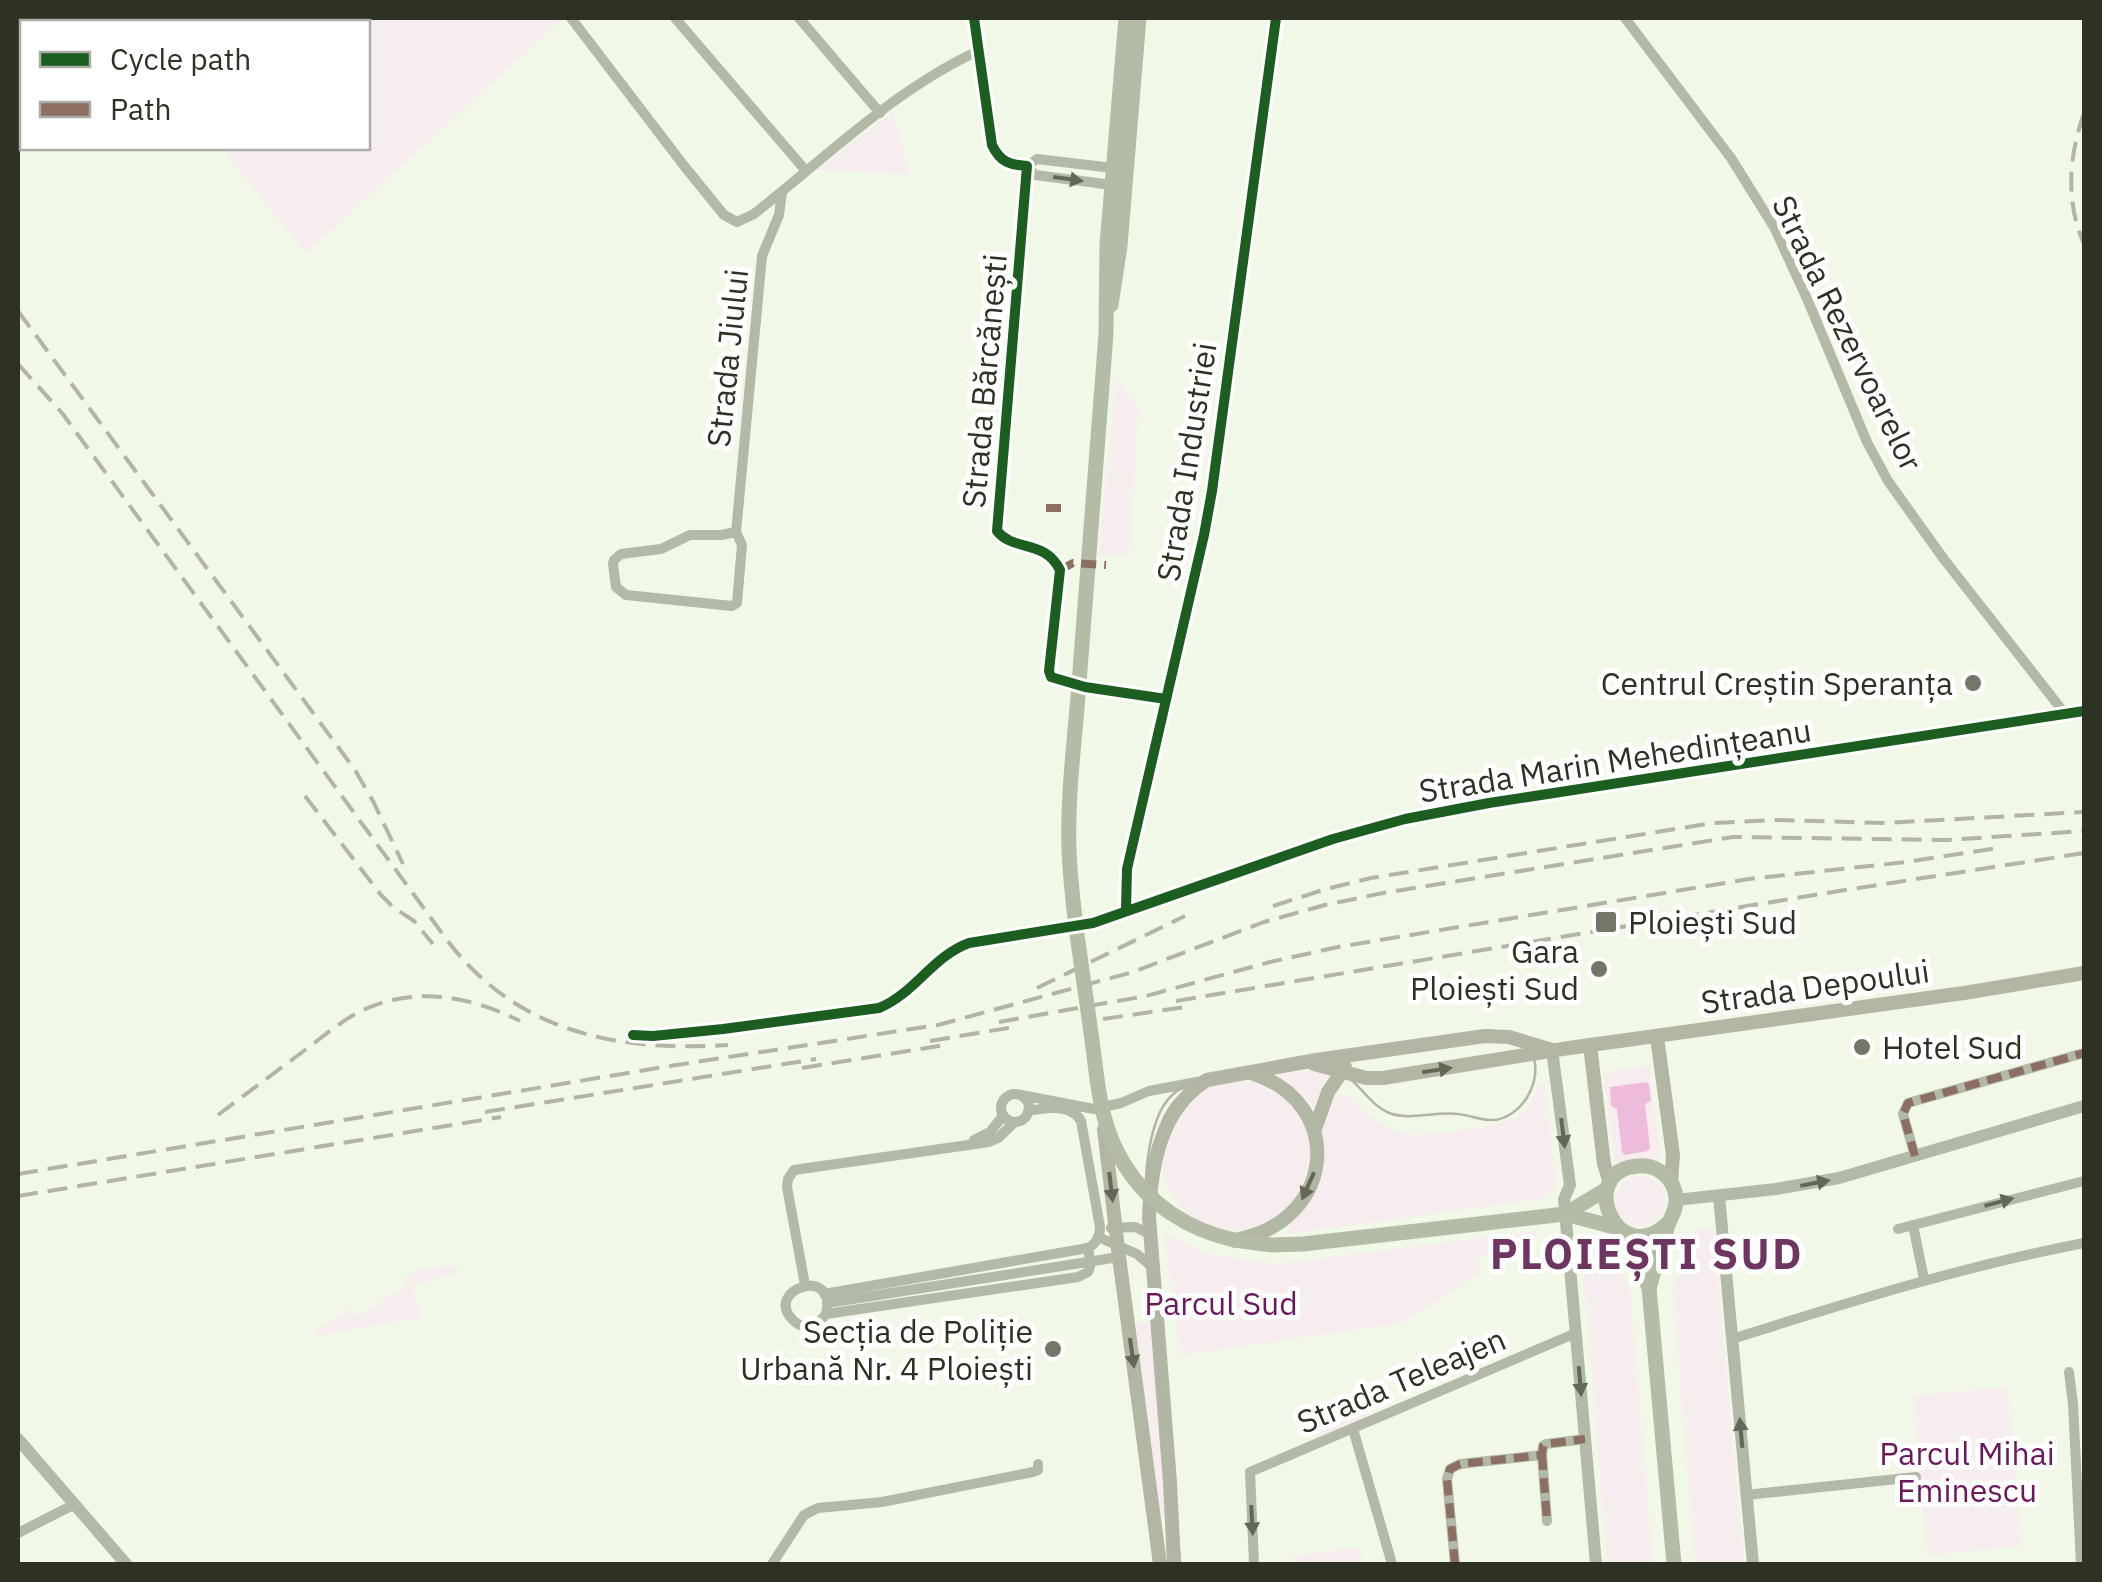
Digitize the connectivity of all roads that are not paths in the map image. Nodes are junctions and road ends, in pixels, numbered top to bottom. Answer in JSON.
{"nodes":[{"id":1,"x":571,"y":18,"type":"edge"},
{"id":2,"x":675,"y":18,"type":"edge"},
{"id":3,"x":799,"y":18,"type":"edge"},
{"id":4,"x":974,"y":18,"type":"edge"},
{"id":5,"x":1126,"y":18,"type":"edge"},
{"id":6,"x":1139,"y":18,"type":"edge"},
{"id":7,"x":1276,"y":18,"type":"edge"},
{"id":8,"x":1625,"y":18,"type":"edge"},
{"id":9,"x":978,"y":51,"type":"junction"},
{"id":10,"x":880,"y":113,"type":"junction"},
{"id":11,"x":1028,"y":166,"type":"junction"},
{"id":12,"x":1113,"y":168,"type":"junction"},
{"id":13,"x":806,"y":171,"type":"junction"},
{"id":14,"x":1112,"y":185,"type":"junction"},
{"id":15,"x":782,"y":192,"type":"junction"},
{"id":16,"x":1106,"y":334,"type":"junction"},
{"id":17,"x":736,"y":532,"type":"junction"},
{"id":18,"x":1166,"y":699,"type":"junction"},
{"id":19,"x":2084,"y":712,"type":"edge"},
{"id":20,"x":2066,"y":714,"type":"junction"},
{"id":21,"x":1126,"y":910,"type":"junction"},
{"id":22,"x":2084,"y":973,"type":"edge"},
{"id":23,"x":633,"y":1034,"type":"dead end"},
{"id":24,"x":1657,"y":1037,"type":"junction"},
{"id":25,"x":1590,"y":1046,"type":"junction"},
{"id":26,"x":1552,"y":1050,"type":"junction"},
{"id":27,"x":2084,"y":1053,"type":"edge"},
{"id":28,"x":1355,"y":1056,"type":"junction"},
{"id":29,"x":1308,"y":1063,"type":"junction"},
{"id":30,"x":1341,"y":1071,"type":"junction"},
{"id":31,"x":1250,"y":1073,"type":"junction"},
{"id":32,"x":1208,"y":1080,"type":"junction"},
{"id":33,"x":1161,"y":1088,"type":"junction"},
{"id":34,"x":1021,"y":1095,"type":"junction"},
{"id":35,"x":2084,"y":1106,"type":"edge"},
{"id":36,"x":1028,"y":1111,"type":"junction"},
{"id":37,"x":1097,"y":1114,"type":"junction"},
{"id":38,"x":1003,"y":1116,"type":"junction"},
{"id":39,"x":1081,"y":1121,"type":"junction"},
{"id":40,"x":1015,"y":1122,"type":"junction"},
{"id":41,"x":1315,"y":1129,"type":"junction"},
{"id":42,"x":1164,"y":1135,"type":"junction"},
{"id":43,"x":959,"y":1146,"type":"junction"},
{"id":44,"x":1915,"y":1156,"type":"junction"},
{"id":45,"x":2084,"y":1181,"type":"edge"},
{"id":46,"x":1671,"y":1183,"type":"junction"},
{"id":47,"x":1608,"y":1186,"type":"junction"},
{"id":48,"x":1719,"y":1196,"type":"junction"},
{"id":49,"x":1676,"y":1200,"type":"junction"},
{"id":50,"x":1565,"y":1216,"type":"junction"},
{"id":51,"x":1149,"y":1217,"type":"junction"},
{"id":52,"x":1669,"y":1222,"type":"junction"},
{"id":53,"x":1913,"y":1224,"type":"junction"},
{"id":54,"x":1135,"y":1227,"type":"junction"},
{"id":55,"x":1620,"y":1229,"type":"junction"},
{"id":56,"x":1898,"y":1229,"type":"dead end"},
{"id":57,"x":1099,"y":1233,"type":"junction"},
{"id":58,"x":1150,"y":1234,"type":"junction"},
{"id":59,"x":1234,"y":1240,"type":"junction"},
{"id":60,"x":2084,"y":1243,"type":"edge"},
{"id":61,"x":1088,"y":1248,"type":"junction"},
{"id":62,"x":1058,"y":1253,"type":"junction"},
{"id":63,"x":1118,"y":1257,"type":"junction"},
{"id":64,"x":1637,"y":1262,"type":"junction"},
{"id":65,"x":1152,"y":1267,"type":"junction"},
{"id":66,"x":1055,"y":1269,"type":"junction"},
{"id":67,"x":1066,"y":1278,"type":"junction"},
{"id":68,"x":1924,"y":1280,"type":"junction"},
{"id":69,"x":1042,"y":1283,"type":"junction"},
{"id":70,"x":804,"y":1286,"type":"junction"},
{"id":71,"x":1650,"y":1288,"type":"junction"},
{"id":72,"x":826,"y":1304,"type":"junction"},
{"id":73,"x":1576,"y":1333,"type":"junction"},
{"id":74,"x":1732,"y":1339,"type":"junction"},
{"id":75,"x":2069,"y":1372,"type":"dead end"},
{"id":76,"x":1353,"y":1429,"type":"junction"},
{"id":77,"x":18,"y":1439,"type":"edge"},
{"id":78,"x":1585,"y":1440,"type":"junction"},
{"id":79,"x":1542,"y":1455,"type":"junction"},
{"id":80,"x":1038,"y":1464,"type":"dead end"},
{"id":81,"x":1916,"y":1477,"type":"dead end"},
{"id":82,"x":1746,"y":1495,"type":"junction"},
{"id":83,"x":1171,"y":1501,"type":"junction"},
{"id":84,"x":76,"y":1504,"type":"junction"},
{"id":85,"x":1547,"y":1521,"type":"dead end"},
{"id":86,"x":18,"y":1534,"type":"edge"},
{"id":87,"x":126,"y":1564,"type":"edge"},
{"id":88,"x":772,"y":1564,"type":"edge"},
{"id":89,"x":1162,"y":1564,"type":"edge"},
{"id":90,"x":1174,"y":1564,"type":"edge"},
{"id":91,"x":1254,"y":1564,"type":"edge"},
{"id":92,"x":1392,"y":1564,"type":"edge"},
{"id":93,"x":1455,"y":1564,"type":"edge"},
{"id":94,"x":1596,"y":1564,"type":"edge"},
{"id":95,"x":1674,"y":1564,"type":"edge"},
{"id":96,"x":1754,"y":1564,"type":"edge"},
{"id":97,"x":2080,"y":1564,"type":"edge"}],
"edges":[{"from":1,"to":15,"type":"street"},
{"from":2,"to":13,"type":"street"},
{"from":3,"to":10,"type":"street"},
{"from":4,"to":9,"type":"street"},
{"from":5,"to":12,"type":"main road"},
{"from":6,"to":16,"type":"main road"},
{"from":7,"to":18,"type":"street","name":"Strada Industriei"},
{"from":8,"to":20,"type":"street","name":"Strada Rezervoarelor"},
{"from":9,"to":10,"type":"street"},
{"from":9,"to":11,"type":"street"},
{"from":10,"to":13,"type":"street"},
{"from":11,"to":12,"type":"street"},
{"from":11,"to":14,"type":"street","one_way":true},
{"from":11,"to":18,"type":"street","name":"Strada Bărcănești"},
{"from":12,"to":14,"type":"main road"},
{"from":13,"to":15,"type":"street"},
{"from":14,"to":16,"type":"main road"},
{"from":15,"to":17,"type":"street","name":"Strada Jiului"},
{"from":16,"to":37,"type":"main road","bridge":true},
{"from":17,"to":17,"type":"street","name":"Strada Jiului"},
{"from":18,"to":21,"type":"street","name":"Strada Industriei"},
{"from":19,"to":20,"type":"street","name":"Strada Marin Mehedințeanu"},
{"from":20,"to":21,"type":"street","name":"Strada Marin Mehedințeanu"},
{"from":21,"to":23,"type":"street","name":"Strada Marin Mehedințeanu"},
{"from":22,"to":24,"type":"main road","name":"Strada Depoului"},
{"from":24,"to":25,"type":"main road","name":"Strada Depoului"},
{"from":24,"to":46,"type":"main road"},
{"from":25,"to":26,"type":"main road","name":"Strada Depoului"},
{"from":25,"to":47,"type":"main road"},
{"from":26,"to":28,"type":"main road","name":"Strada Depoului"},
{"from":30,"to":26,"type":"main road","name":"Strada Depoului","one_way":true},
{"from":26,"to":50,"type":"street","one_way":true},
{"from":27,"to":44,"type":"street"},
{"from":28,"to":29,"type":"main road","name":"Strada Depoului"},
{"from":28,"to":30,"type":"main road"},
{"from":29,"to":30,"type":"main road","name":"Strada Depoului"},
{"from":29,"to":31,"type":"main road","name":"Strada Depoului"},
{"from":30,"to":41,"type":"main road"},
{"from":31,"to":32,"type":"main road","name":"Strada Depoului"},
{"from":31,"to":41,"type":"main road"},
{"from":32,"to":33,"type":"street"},
{"from":32,"to":42,"type":"main road"},
{"from":33,"to":37,"type":"street"},
{"from":33,"to":42,"type":"street"},
{"from":34,"to":36,"type":"street"},
{"from":34,"to":37,"type":"street"},
{"from":34,"to":38,"type":"street"},
{"from":35,"to":44,"type":"street"},
{"from":36,"to":39,"type":"street"},
{"from":36,"to":40,"type":"street"},
{"from":37,"to":39,"type":"street"},
{"from":37,"to":59,"type":"main road","bridge":true},
{"from":37,"to":63,"type":"main road","one_way":true,"bridge":true},
{"from":38,"to":40,"type":"street"},
{"from":38,"to":43,"type":"street"},
{"from":39,"to":57,"type":"street"},
{"from":40,"to":43,"type":"street"},
{"from":41,"to":59,"type":"main road","one_way":true},
{"from":42,"to":51,"type":"main road"},
{"from":43,"to":70,"type":"street"},
{"from":48,"to":44,"type":"street","one_way":true},
{"from":53,"to":45,"type":"street","one_way":true},
{"from":46,"to":47,"type":"main road"},
{"from":46,"to":49,"type":"main road"},
{"from":47,"to":50,"type":"main road"},
{"from":47,"to":55,"type":"main road"},
{"from":48,"to":49,"type":"street"},
{"from":48,"to":74,"type":"street"},
{"from":49,"to":52,"type":"main road"},
{"from":50,"to":55,"type":"main road"},
{"from":50,"to":59,"type":"main road"},
{"from":50,"to":64,"type":"main road"},
{"from":50,"to":73,"type":"street"},
{"from":51,"to":54,"type":"street"},
{"from":51,"to":58,"type":"main road"},
{"from":52,"to":55,"type":"main road"},
{"from":52,"to":71,"type":"main road"},
{"from":53,"to":56,"type":"street"},
{"from":53,"to":68,"type":"street"},
{"from":54,"to":57,"type":"street"},
{"from":54,"to":58,"type":"street"},
{"from":55,"to":64,"type":"main road"},
{"from":57,"to":61,"type":"street"},
{"from":57,"to":65,"type":"street"},
{"from":58,"to":65,"type":"main road"},
{"from":60,"to":68,"type":"street"},
{"from":61,"to":62,"type":"street"},
{"from":61,"to":67,"type":"street"},
{"from":62,"to":66,"type":"street"},
{"from":62,"to":72,"type":"street"},
{"from":63,"to":72,"type":"street","bridge":true},
{"from":63,"to":89,"type":"main road","one_way":true},
{"from":64,"to":71,"type":"main road"},
{"from":65,"to":83,"type":"main road"},
{"from":66,"to":67,"type":"street"},
{"from":66,"to":69,"type":"street"},
{"from":67,"to":69,"type":"street"},
{"from":68,"to":74,"type":"street"},
{"from":69,"to":72,"type":"street"},
{"from":70,"to":72,"type":"street"},
{"from":70,"to":72,"type":"street"},
{"from":71,"to":95,"type":"main road"},
{"from":73,"to":76,"type":"street","name":"Strada Teleajen"},
{"from":73,"to":78,"type":"street","one_way":true},
{"from":82,"to":74,"type":"street","one_way":true},
{"from":75,"to":97,"type":"street"},
{"from":76,"to":91,"type":"street","name":"Strada Teleajen","one_way":true},
{"from":76,"to":92,"type":"street"},
{"from":77,"to":84,"type":"street"},
{"from":78,"to":79,"type":"street"},
{"from":78,"to":94,"type":"street"},
{"from":79,"to":85,"type":"street"},
{"from":79,"to":93,"type":"street"},
{"from":80,"to":88,"type":"street"},
{"from":81,"to":82,"type":"street"},
{"from":82,"to":96,"type":"street"},
{"from":83,"to":89,"type":"main road"},
{"from":83,"to":90,"type":"main road"},
{"from":84,"to":86,"type":"street"},
{"from":84,"to":87,"type":"street"}]}
